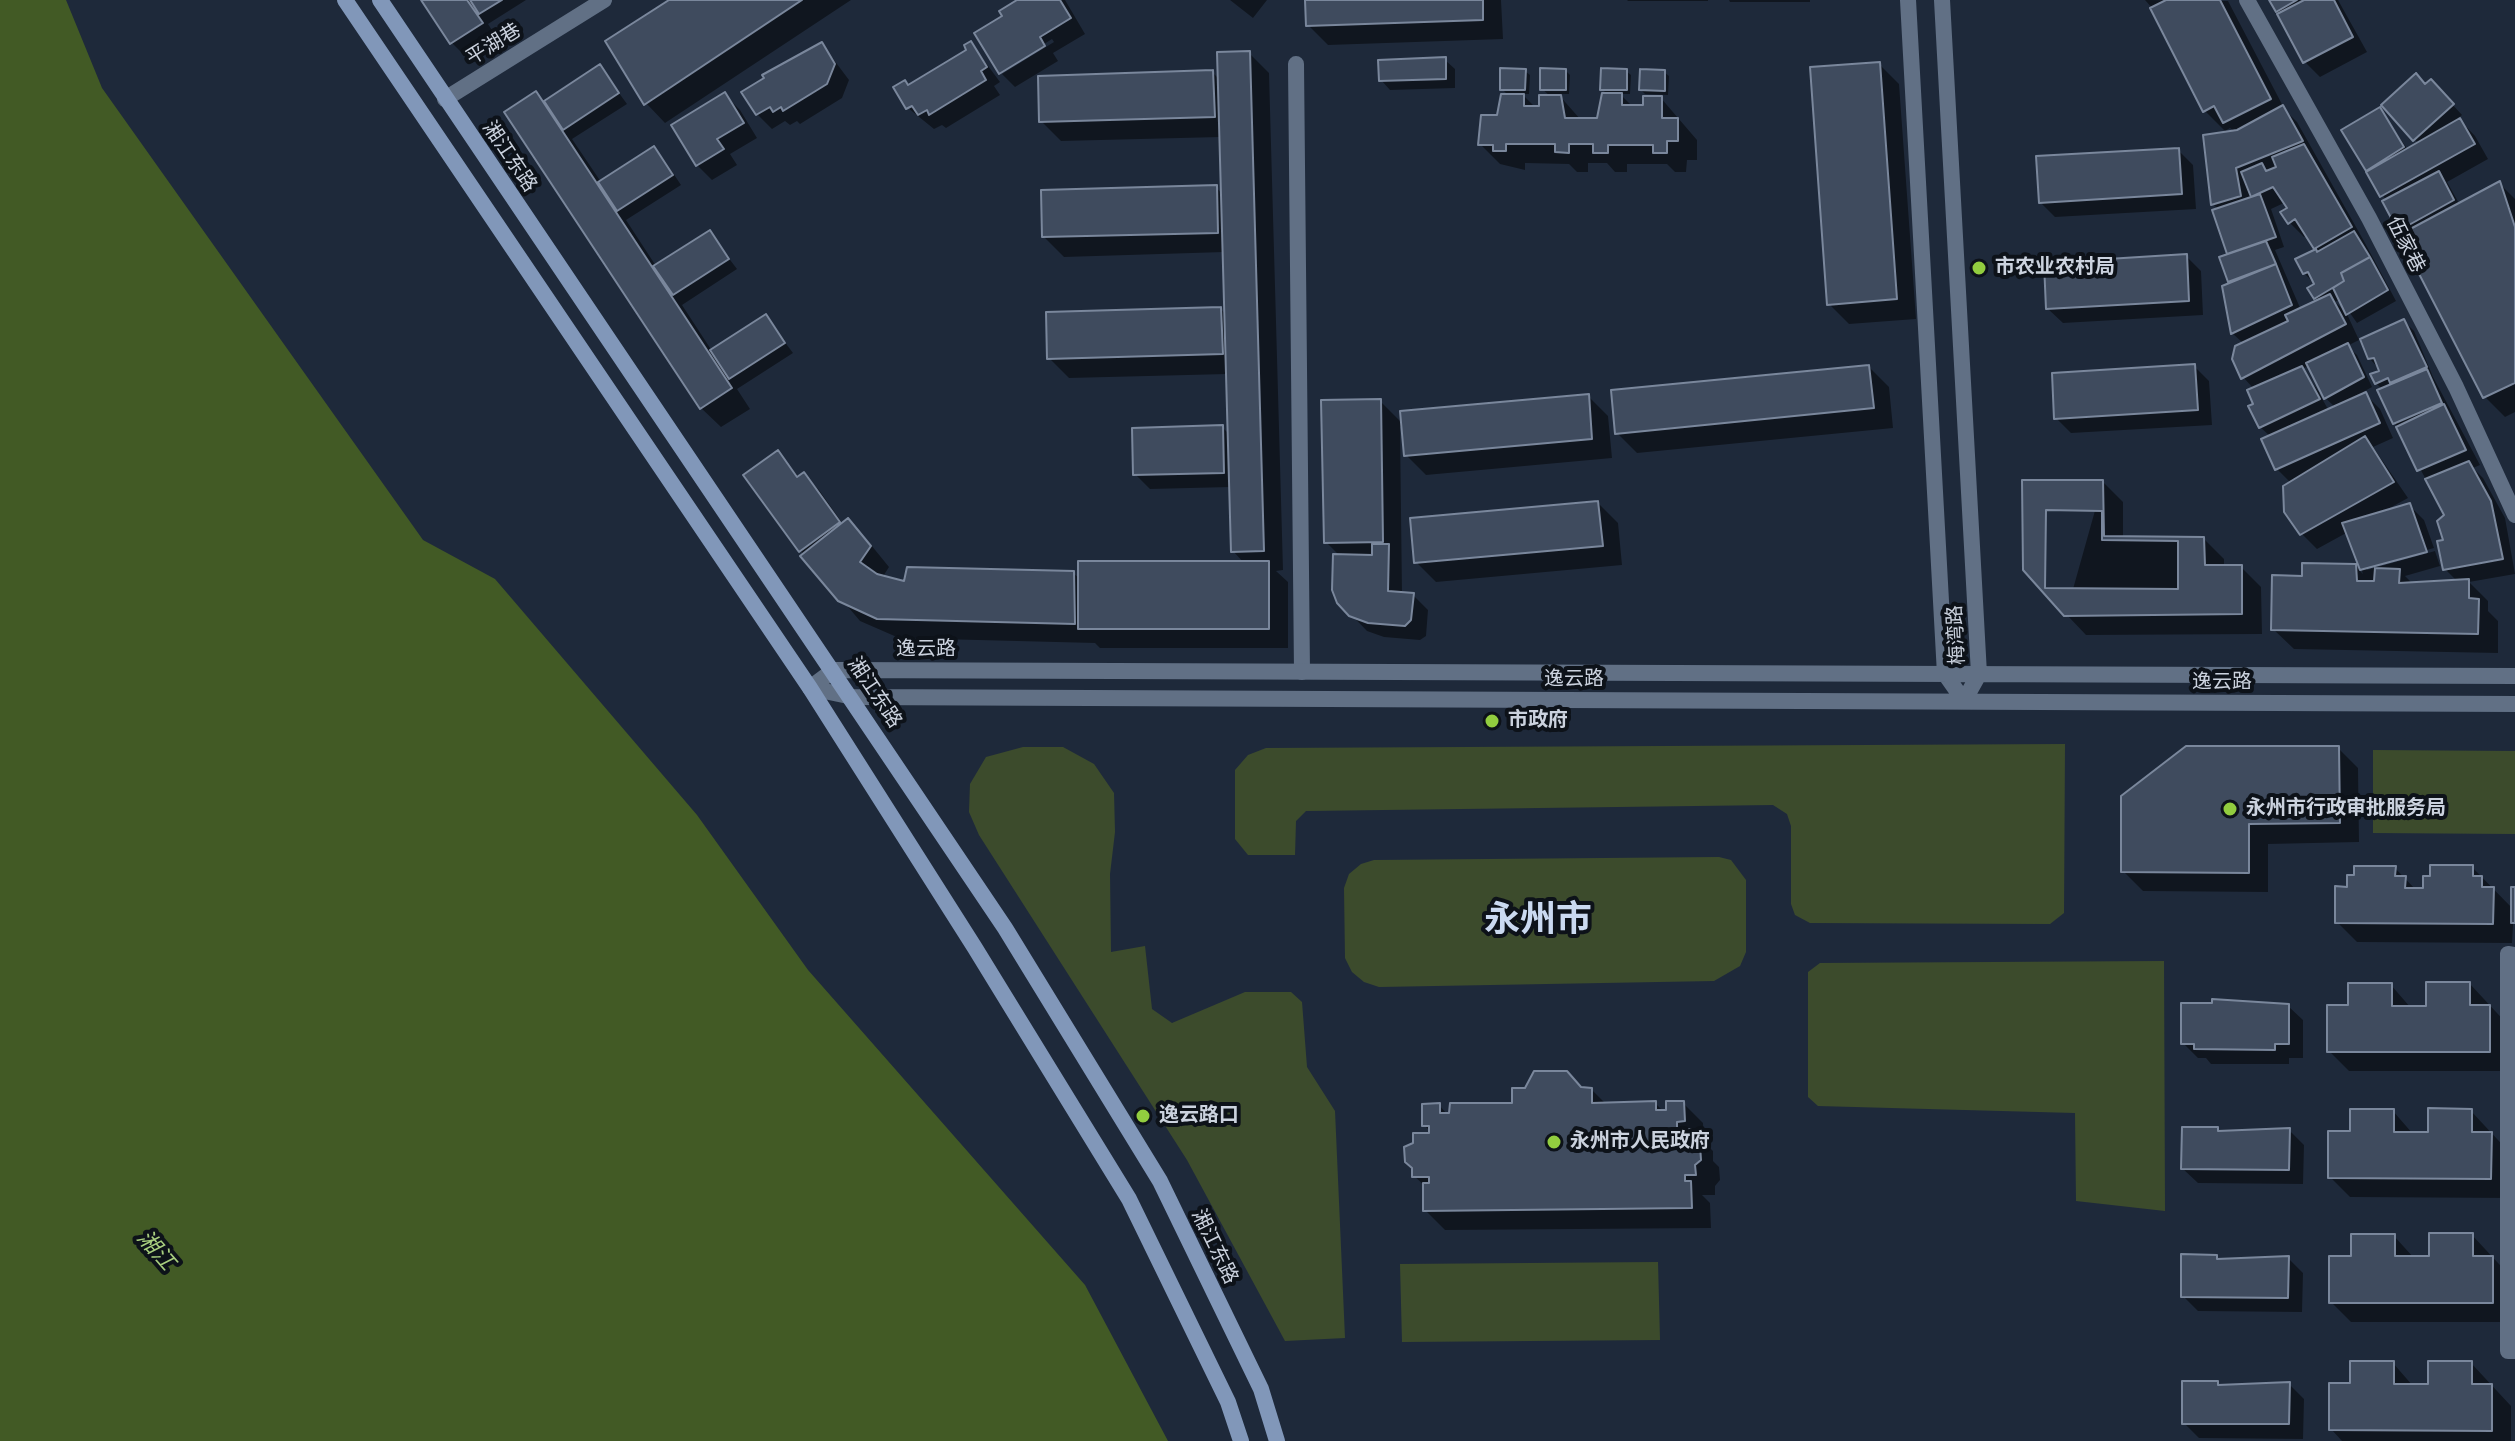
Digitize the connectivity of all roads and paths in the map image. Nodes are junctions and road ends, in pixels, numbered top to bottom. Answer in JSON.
{"nodes":[{"id":1,"x":345,"y":0,"type":"edge"},
{"id":2,"x":380,"y":0,"type":"edge"},
{"id":3,"x":604,"y":0,"type":"edge"},
{"id":4,"x":1908,"y":0,"type":"edge"},
{"id":5,"x":1942,"y":0,"type":"edge"},
{"id":6,"x":2247,"y":0,"type":"edge"},
{"id":7,"x":1296,"y":64,"type":"dead end"},
{"id":8,"x":445,"y":99,"type":"junction"},
{"id":9,"x":2515,"y":515,"type":"edge"},
{"id":10,"x":834,"y":670,"type":"junction"},
{"id":11,"x":1302,"y":672,"type":"junction"},
{"id":12,"x":1945,"y":674,"type":"junction"},
{"id":13,"x":1979,"y":674,"type":"junction"},
{"id":14,"x":2515,"y":676,"type":"edge"},
{"id":15,"x":810,"y":688,"type":"junction"},
{"id":16,"x":853,"y":697,"type":"junction"},
{"id":17,"x":1964,"y":701,"type":"junction"},
{"id":18,"x":2515,"y":704,"type":"edge"},
{"id":19,"x":2515,"y":955,"type":"edge"},
{"id":20,"x":2515,"y":1351,"type":"edge"},
{"id":21,"x":1241,"y":1441,"type":"edge"},
{"id":22,"x":1277,"y":1441,"type":"edge"}],
"edges":[{"from":1,"to":15,"type":"main road"},
{"from":2,"to":8,"type":"main road","name":"湘江东路"},
{"from":3,"to":8,"type":"street","name":"平湖巷"},
{"from":4,"to":12,"type":"street","name":"梅湾路"},
{"from":5,"to":13,"type":"street","name":"梅湾路"},
{"from":6,"to":9,"type":"street","name":"伍家巷"},
{"from":7,"to":11,"type":"street"},
{"from":8,"to":10,"type":"main road","name":"湘江东路"},
{"from":10,"to":11,"type":"street","name":"逸云路"},
{"from":10,"to":15,"type":"street"},
{"from":10,"to":16,"type":"main road","name":"湘江东路"},
{"from":11,"to":12,"type":"street","name":"逸云路"},
{"from":12,"to":13,"type":"street","name":"逸云路"},
{"from":12,"to":17,"type":"street","name":"梅湾路"},
{"from":13,"to":14,"type":"street","name":"逸云路"},
{"from":13,"to":17,"type":"street","name":"梅湾路"},
{"from":15,"to":16,"type":"street","name":"逸云路"},
{"from":15,"to":21,"type":"main road"},
{"from":16,"to":17,"type":"street","name":"逸云路"},
{"from":16,"to":22,"type":"main road","name":"湘江东路"},
{"from":17,"to":18,"type":"street","name":"逸云路"},
{"from":19,"to":20,"type":"street"}]}
